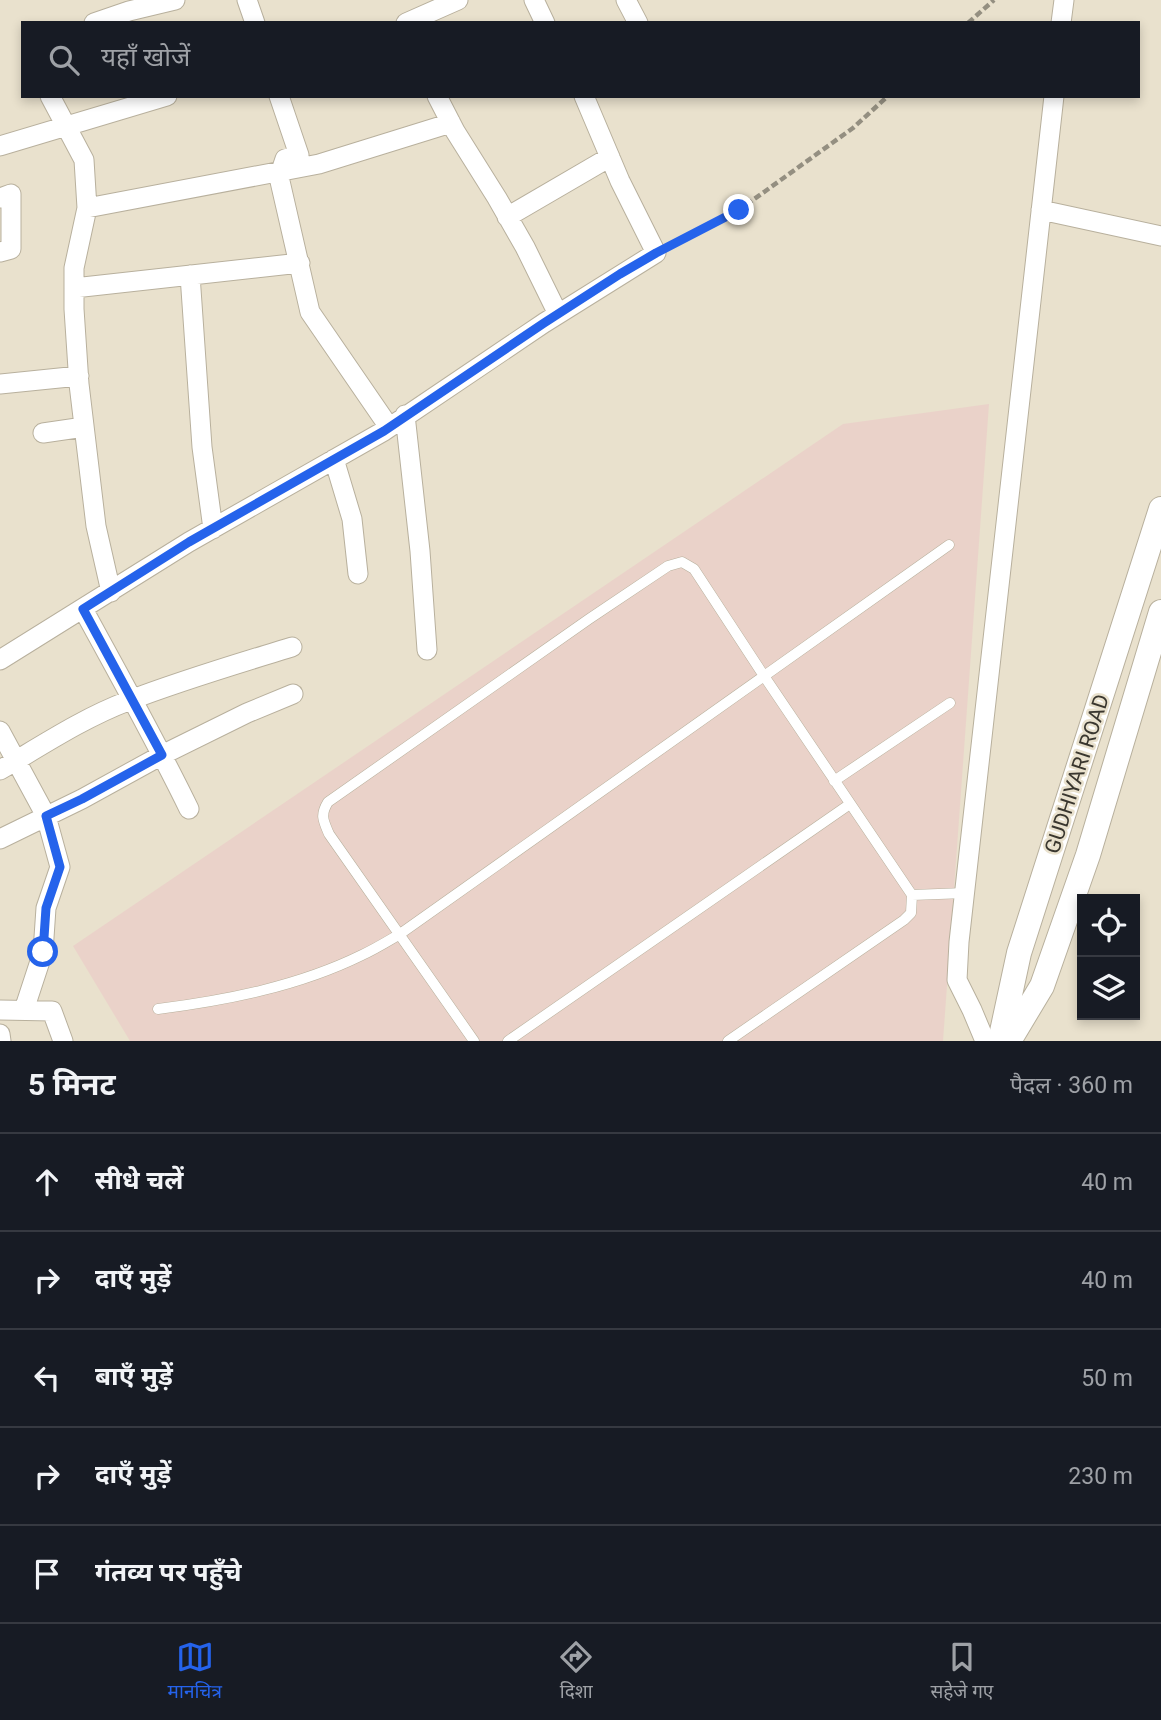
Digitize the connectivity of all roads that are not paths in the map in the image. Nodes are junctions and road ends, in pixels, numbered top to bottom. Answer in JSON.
{"nodes":[{"id":1,"x":175,"y":0,"type":"edge"},
{"id":2,"x":247,"y":0,"type":"edge"},
{"id":3,"x":458,"y":0,"type":"edge"},
{"id":4,"x":534,"y":0,"type":"edge"},
{"id":5,"x":626,"y":0,"type":"edge"},
{"id":6,"x":1064,"y":0,"type":"edge"},
{"id":7,"x":100,"y":21,"type":"edge"},
{"id":8,"x":254,"y":21,"type":"edge"},
{"id":9,"x":411,"y":21,"type":"edge"},
{"id":10,"x":544,"y":21,"type":"edge"},
{"id":11,"x":637,"y":21,"type":"edge"},
{"id":12,"x":1061,"y":21,"type":"edge"},
{"id":13,"x":51,"y":98,"type":"edge"},
{"id":14,"x":160,"y":98,"type":"edge"},
{"id":15,"x":280,"y":98,"type":"edge"},
{"id":16,"x":438,"y":98,"type":"edge"},
{"id":17,"x":585,"y":98,"type":"edge"},
{"id":18,"x":1054,"y":98,"type":"edge"},
{"id":19,"x":451,"y":123,"type":"junction"},
{"id":20,"x":65,"y":127,"type":"junction"},
{"id":21,"x":0,"y":146,"type":"edge"},
{"id":22,"x":610,"y":157,"type":"junction"},
{"id":23,"x":281,"y":170,"type":"junction"},
{"id":24,"x":0,"y":198,"type":"edge"},
{"id":25,"x":87,"y":208,"type":"junction"},
{"id":26,"x":1041,"y":211,"type":"junction"},
{"id":27,"x":508,"y":217,"type":"junction"},
{"id":28,"x":1161,"y":236,"type":"edge"},
{"id":29,"x":0,"y":252,"type":"edge"},
{"id":30,"x":300,"y":263,"type":"junction"},
{"id":31,"x":190,"y":275,"type":"junction"},
{"id":32,"x":74,"y":288,"type":"junction"},
{"id":33,"x":558,"y":314,"type":"junction"},
{"id":34,"x":79,"y":376,"type":"junction"},
{"id":35,"x":0,"y":384,"type":"edge"},
{"id":36,"x":397,"y":421,"type":"junction"},
{"id":37,"x":85,"y":428,"type":"junction"},
{"id":38,"x":43,"y":433,"type":"dead end"},
{"id":39,"x":334,"y":459,"type":"junction"},
{"id":40,"x":1161,"y":509,"type":"edge"},
{"id":41,"x":213,"y":529,"type":"junction"},
{"id":42,"x":949,"y":545,"type":"dead end"},
{"id":43,"x":358,"y":574,"type":"dead end"},
{"id":44,"x":111,"y":592,"type":"junction"},
{"id":45,"x":83,"y":609,"type":"junction"},
{"id":46,"x":1161,"y":612,"type":"edge"},
{"id":47,"x":292,"y":647,"type":"dead end"},
{"id":48,"x":427,"y":650,"type":"dead end"},
{"id":49,"x":0,"y":660,"type":"edge"},
{"id":50,"x":764,"y":676,"type":"junction"},
{"id":51,"x":293,"y":694,"type":"dead end"},
{"id":52,"x":133,"y":699,"type":"junction"},
{"id":53,"x":950,"y":702,"type":"dead end"},
{"id":54,"x":0,"y":731,"type":"edge"},
{"id":55,"x":162,"y":755,"type":"junction"},
{"id":56,"x":8,"y":765,"type":"edge"},
{"id":57,"x":834,"y":781,"type":"junction"},
{"id":58,"x":850,"y":804,"type":"junction"},
{"id":59,"x":189,"y":808,"type":"dead end"},
{"id":60,"x":46,"y":816,"type":"junction"},
{"id":61,"x":0,"y":839,"type":"edge"},
{"id":62,"x":965,"y":893,"type":"junction"},
{"id":63,"x":912,"y":895,"type":"junction"},
{"id":64,"x":400,"y":933,"type":"junction"},
{"id":65,"x":158,"y":1009,"type":"dead end"},
{"id":66,"x":0,"y":1010,"type":"edge"},
{"id":67,"x":24,"y":1010,"type":"junction"},
{"id":68,"x":0,"y":1034,"type":"edge"},
{"id":69,"x":1,"y":1041,"type":"edge"},
{"id":70,"x":62,"y":1041,"type":"edge"},
{"id":71,"x":474,"y":1041,"type":"edge"},
{"id":72,"x":508,"y":1041,"type":"edge"},
{"id":73,"x":728,"y":1041,"type":"edge"},
{"id":74,"x":985,"y":1041,"type":"edge"},
{"id":75,"x":1000,"y":1041,"type":"edge"},
{"id":76,"x":1009,"y":1041,"type":"edge"}],
"edges":[{"from":1,"to":7,"type":"street"},
{"from":2,"to":8,"type":"street"},
{"from":3,"to":9,"type":"street"},
{"from":4,"to":10,"type":"street"},
{"from":5,"to":11,"type":"street"},
{"from":6,"to":12,"type":"street"},
{"from":13,"to":20,"type":"street"},
{"from":14,"to":20,"type":"street"},
{"from":15,"to":23,"type":"street"},
{"from":16,"to":19,"type":"street"},
{"from":17,"to":22,"type":"street"},
{"from":18,"to":26,"type":"street"},
{"from":19,"to":23,"type":"street"},
{"from":19,"to":27,"type":"street"},
{"from":20,"to":21,"type":"street"},
{"from":20,"to":25,"type":"street"},
{"from":22,"to":27,"type":"street"},
{"from":22,"to":33,"type":"street"},
{"from":23,"to":25,"type":"street"},
{"from":23,"to":30,"type":"street"},
{"from":24,"to":29,"type":"street"},
{"from":25,"to":32,"type":"street"},
{"from":26,"to":28,"type":"street"},
{"from":26,"to":62,"type":"street"},
{"from":27,"to":33,"type":"street"},
{"from":30,"to":31,"type":"street"},
{"from":30,"to":36,"type":"street"},
{"from":31,"to":32,"type":"street"},
{"from":31,"to":41,"type":"street"},
{"from":32,"to":34,"type":"street"},
{"from":33,"to":36,"type":"street"},
{"from":34,"to":35,"type":"street"},
{"from":34,"to":37,"type":"street"},
{"from":36,"to":39,"type":"street"},
{"from":36,"to":48,"type":"street"},
{"from":37,"to":38,"type":"street"},
{"from":37,"to":44,"type":"street"},
{"from":39,"to":41,"type":"street"},
{"from":39,"to":43,"type":"street"},
{"from":40,"to":75,"type":"street","name":"GUDHIYARI ROAD"},
{"from":41,"to":44,"type":"street"},
{"from":42,"to":50,"type":"lane"},
{"from":44,"to":45,"type":"street"},
{"from":45,"to":49,"type":"street"},
{"from":45,"to":52,"type":"street"},
{"from":46,"to":76,"type":"street","name":"GUDHIYARI ROAD"},
{"from":47,"to":52,"type":"street"},
{"from":50,"to":57,"type":"lane"},
{"from":50,"to":64,"type":"lane"},
{"from":50,"to":64,"type":"lane"},
{"from":51,"to":55,"type":"street"},
{"from":52,"to":55,"type":"street"},
{"from":52,"to":56,"type":"street"},
{"from":53,"to":57,"type":"lane"},
{"from":54,"to":56,"type":"street"},
{"from":55,"to":59,"type":"street"},
{"from":55,"to":60,"type":"street"},
{"from":56,"to":60,"type":"street"},
{"from":57,"to":58,"type":"lane"},
{"from":58,"to":63,"type":"lane"},
{"from":58,"to":72,"type":"lane"},
{"from":60,"to":61,"type":"street"},
{"from":60,"to":67,"type":"street"},
{"from":62,"to":63,"type":"lane"},
{"from":62,"to":74,"type":"street"},
{"from":63,"to":73,"type":"lane"},
{"from":64,"to":65,"type":"lane"},
{"from":64,"to":71,"type":"lane"},
{"from":66,"to":67,"type":"street"},
{"from":67,"to":70,"type":"street"},
{"from":68,"to":69,"type":"street"}]}
